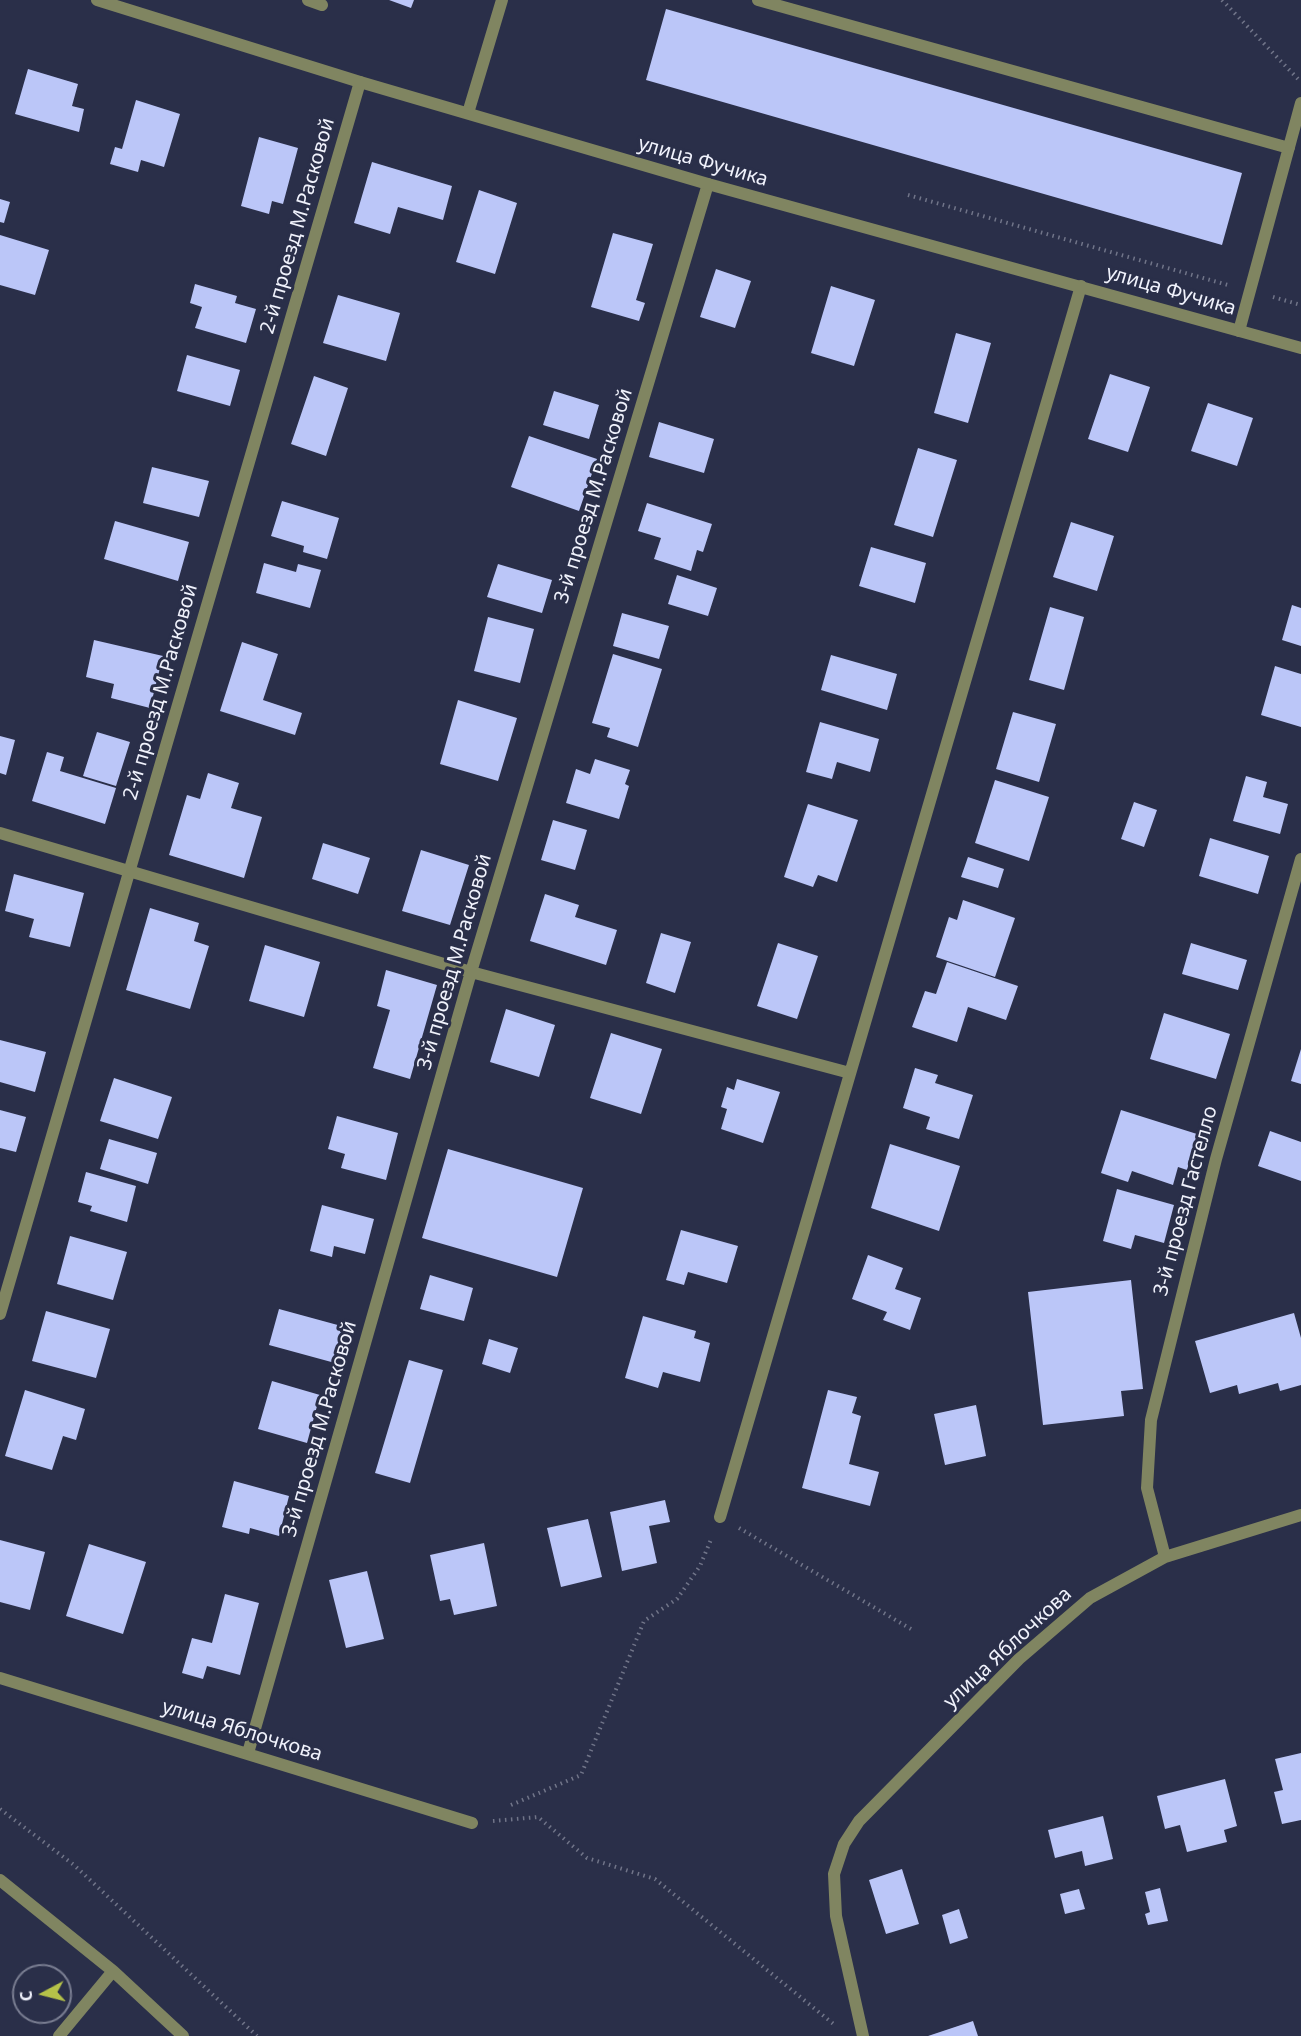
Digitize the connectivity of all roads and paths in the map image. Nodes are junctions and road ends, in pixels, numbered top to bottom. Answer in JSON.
{"nodes":[{"id":1,"x":97,"y":0,"type":"edge"},
{"id":2,"x":308,"y":0,"type":"edge"},
{"id":3,"x":502,"y":0,"type":"edge"},
{"id":4,"x":758,"y":0,"type":"edge"},
{"id":5,"x":1222,"y":0,"type":"edge"},
{"id":6,"x":789,"y":4,"type":"edge"},
{"id":7,"x":322,"y":5,"type":"dead end"},
{"id":8,"x":360,"y":82,"type":"junction"},
{"id":9,"x":1301,"y":82,"type":"edge"},
{"id":10,"x":1301,"y":103,"type":"edge"},
{"id":11,"x":468,"y":113,"type":"junction"},
{"id":12,"x":1289,"y":148,"type":"junction"},
{"id":13,"x":708,"y":184,"type":"junction"},
{"id":14,"x":908,"y":195,"type":"dead end"},
{"id":15,"x":1081,"y":286,"type":"junction"},
{"id":16,"x":1249,"y":291,"type":"junction"},
{"id":17,"x":1301,"y":305,"type":"edge"},
{"id":18,"x":1239,"y":331,"type":"junction"},
{"id":19,"x":1301,"y":348,"type":"edge"},
{"id":20,"x":0,"y":833,"type":"edge"},
{"id":21,"x":1301,"y":859,"type":"edge"},
{"id":22,"x":129,"y":871,"type":"junction"},
{"id":23,"x":471,"y":972,"type":"junction"},
{"id":24,"x":850,"y":1072,"type":"junction"},
{"id":25,"x":0,"y":1314,"type":"edge"},
{"id":26,"x":1301,"y":1515,"type":"edge"},
{"id":27,"x":720,"y":1517,"type":"junction"},
{"id":28,"x":1165,"y":1557,"type":"junction"},
{"id":29,"x":911,"y":1629,"type":"dead end"},
{"id":30,"x":0,"y":1678,"type":"edge"},
{"id":31,"x":248,"y":1753,"type":"junction"},
{"id":32,"x":512,"y":1804,"type":"dead end"},
{"id":33,"x":0,"y":1809,"type":"edge"},
{"id":34,"x":471,"y":1823,"type":"joint"},
{"id":35,"x":0,"y":1880,"type":"edge"},
{"id":36,"x":113,"y":1971,"type":"junction"},
{"id":37,"x":839,"y":2029,"type":"dead end"},
{"id":38,"x":59,"y":2036,"type":"edge"},
{"id":39,"x":183,"y":2036,"type":"edge"},
{"id":40,"x":257,"y":2036,"type":"edge"},
{"id":41,"x":863,"y":2036,"type":"edge"}],
"edges":[{"from":1,"to":8,"type":"street","name":"улица Фучика"},
{"from":2,"to":7,"type":"street"},
{"from":3,"to":11,"type":"street"},
{"from":4,"to":6,"type":"street"},
{"from":5,"to":9,"type":"path"},
{"from":6,"to":12,"type":"street"},
{"from":8,"to":11,"type":"street","name":"улица Фучика"},
{"from":8,"to":22,"type":"street","name":"2-й проезд М.Расковой"},
{"from":10,"to":12,"type":"street"},
{"from":11,"to":13,"type":"street","name":"улица Фучика"},
{"from":12,"to":16,"type":"street"},
{"from":13,"to":15,"type":"street","name":"улица Фучика"},
{"from":13,"to":23,"type":"street","name":"3-й проезд М.Расковой"},
{"from":14,"to":16,"type":"path"},
{"from":15,"to":18,"type":"street","name":"улица Фучика"},
{"from":15,"to":24,"type":"street"},
{"from":16,"to":17,"type":"path"},
{"from":16,"to":18,"type":"street"},
{"from":18,"to":19,"type":"street","name":"улица Фучика"},
{"from":20,"to":22,"type":"street"},
{"from":21,"to":28,"type":"street","name":"3-й проезд Гастелло"},
{"from":22,"to":23,"type":"street"},
{"from":22,"to":25,"type":"street","name":"2-й проезд М.Расковой"},
{"from":23,"to":24,"type":"street"},
{"from":23,"to":31,"type":"street","name":"3-й проезд М.Расковой"},
{"from":24,"to":27,"type":"street"},
{"from":26,"to":28,"type":"street","name":"улица Яблочкова"},
{"from":27,"to":29,"type":"path"},
{"from":27,"to":32,"type":"path"},
{"from":28,"to":41,"type":"street","name":"улица Яблочкова"},
{"from":30,"to":31,"type":"street","name":"улица Яблочкова"},
{"from":31,"to":34,"type":"street","name":"улица Яблочкова"},
{"from":33,"to":40,"type":"path"},
{"from":34,"to":37,"type":"path"},
{"from":35,"to":36,"type":"street"},
{"from":36,"to":38,"type":"street"},
{"from":36,"to":39,"type":"street"}]}
